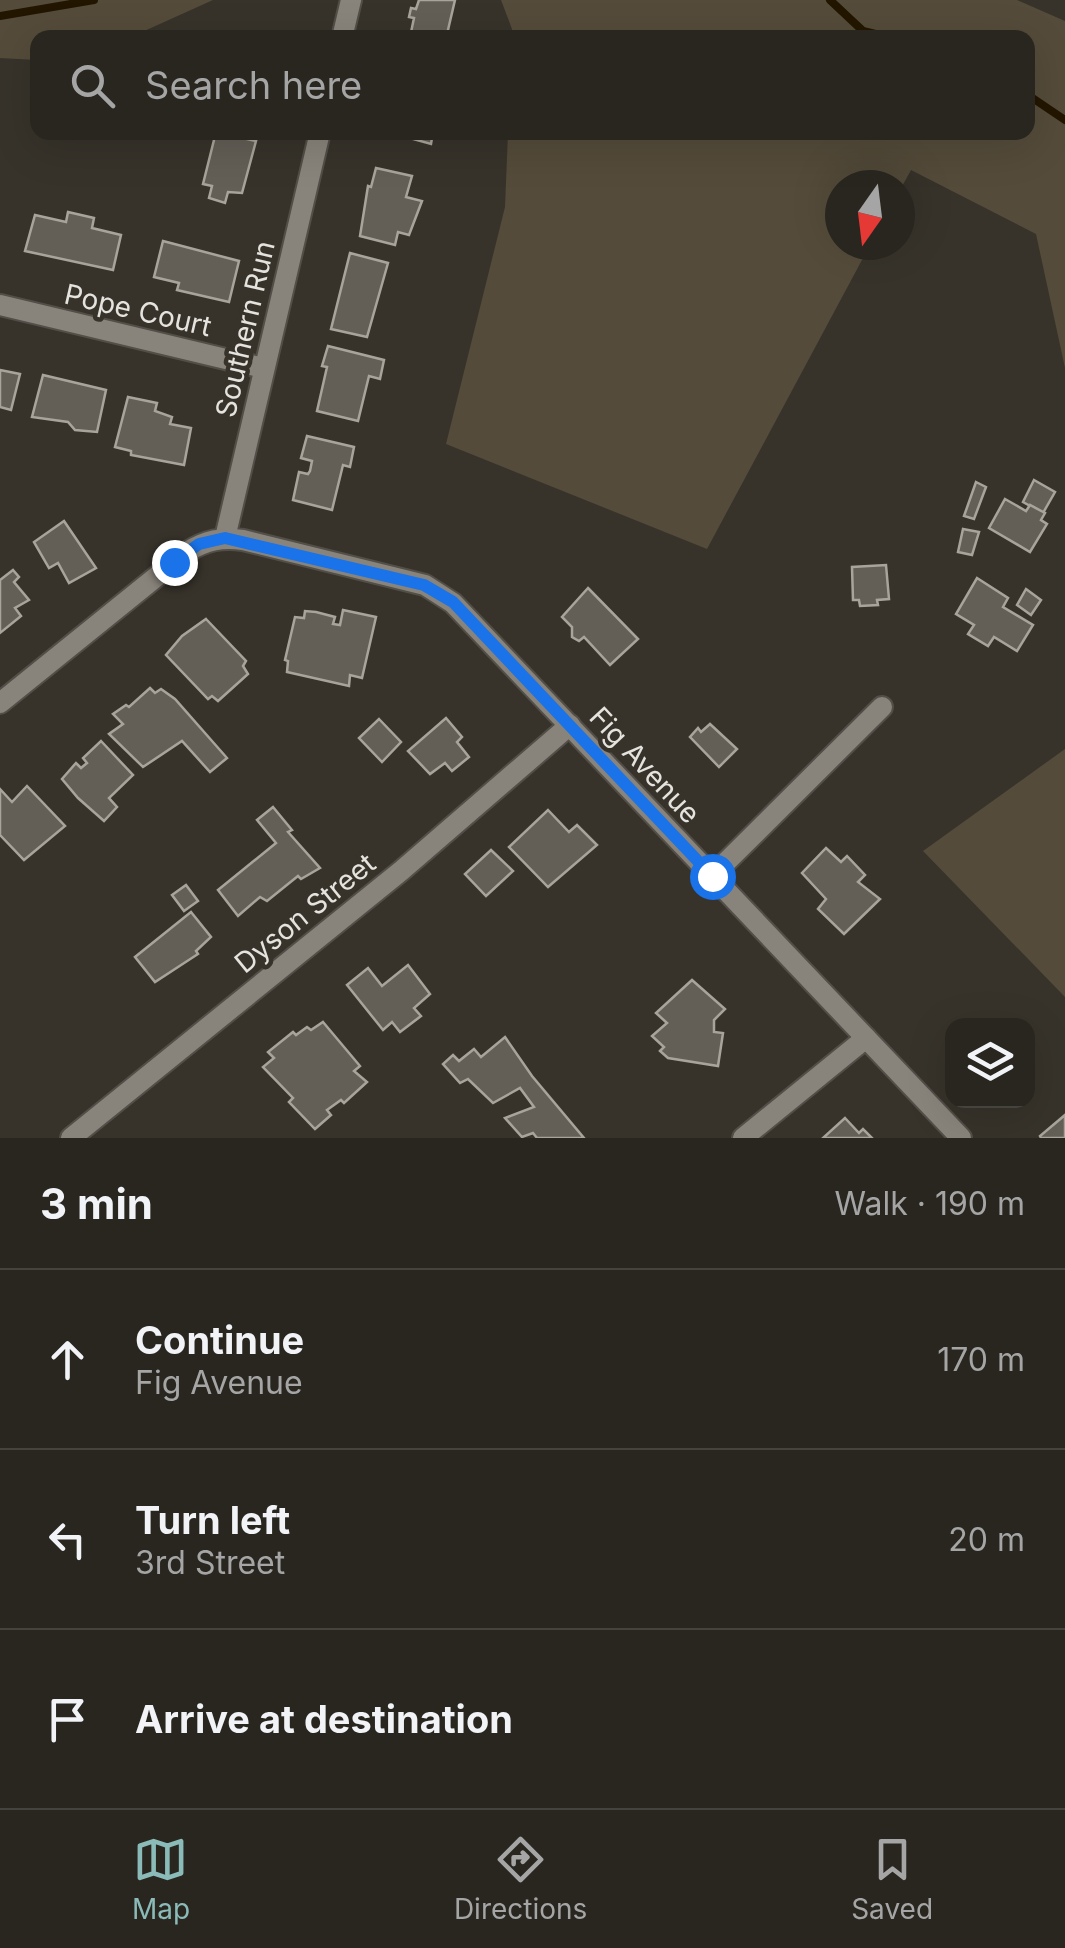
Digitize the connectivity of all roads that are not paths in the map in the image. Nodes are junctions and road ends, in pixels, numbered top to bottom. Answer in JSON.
{"nodes":[{"id":1,"x":352,"y":0,"type":"edge"},
{"id":2,"x":344,"y":30,"type":"edge"},
{"id":3,"x":318,"y":140,"type":"edge"},
{"id":4,"x":0,"y":305,"type":"edge"},
{"id":5,"x":263,"y":368,"type":"junction"},
{"id":6,"x":225,"y":538,"type":"junction"},
{"id":7,"x":0,"y":703,"type":"edge"},
{"id":8,"x":882,"y":707,"type":"dead end"},
{"id":9,"x":570,"y":725,"type":"junction"},
{"id":10,"x":712,"y":876,"type":"junction"},
{"id":11,"x":866,"y":1038,"type":"junction"},
{"id":12,"x":70,"y":1138,"type":"edge"},
{"id":13,"x":743,"y":1138,"type":"edge"},
{"id":14,"x":960,"y":1138,"type":"edge"}],
"edges":[{"from":1,"to":2,"type":"street"},
{"from":3,"to":5,"type":"street","name":"Southern Run"},
{"from":4,"to":5,"type":"street","name":"Pope Court"},
{"from":5,"to":6,"type":"street","name":"Southern Run"},
{"from":6,"to":7,"type":"street"},
{"from":6,"to":9,"type":"street","name":"Fig Avenue"},
{"from":8,"to":10,"type":"street"},
{"from":9,"to":10,"type":"street","name":"Fig Avenue"},
{"from":9,"to":12,"type":"street","name":"Dyson Street"},
{"from":10,"to":11,"type":"street","name":"Fig Avenue"},
{"from":11,"to":13,"type":"street"},
{"from":11,"to":14,"type":"street","name":"Fig Avenue"}]}
